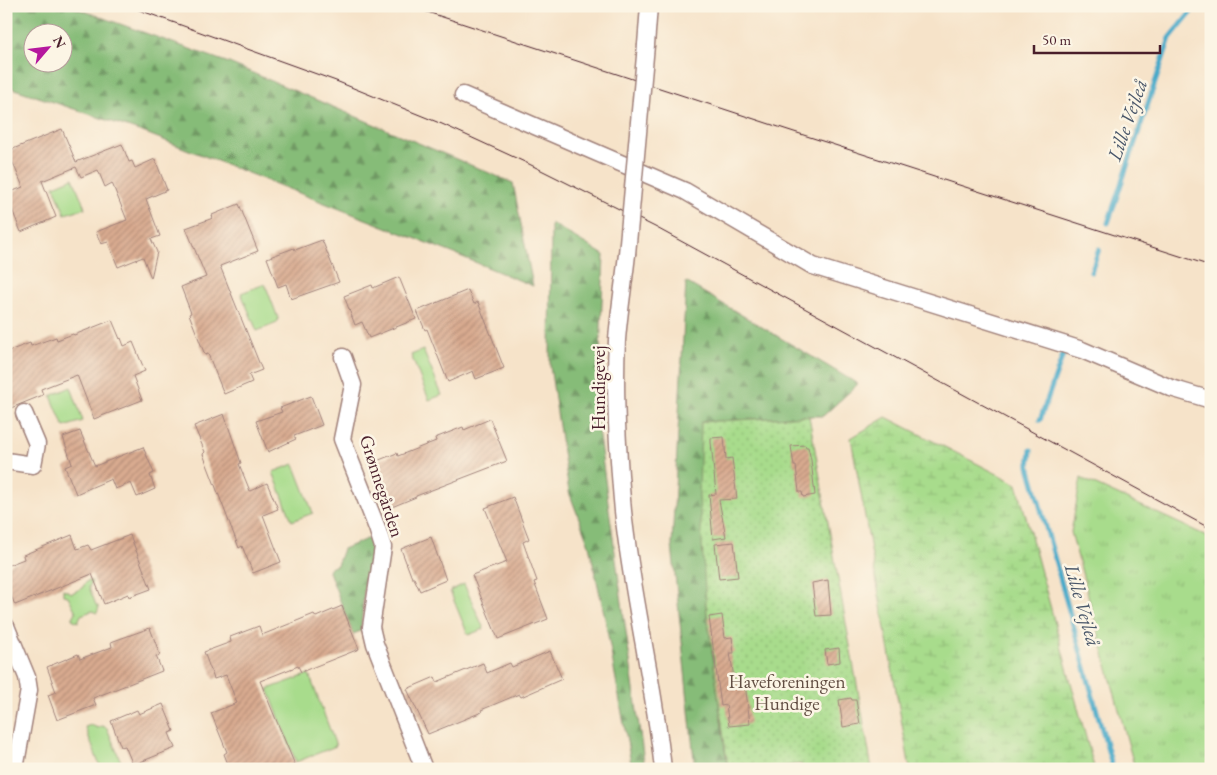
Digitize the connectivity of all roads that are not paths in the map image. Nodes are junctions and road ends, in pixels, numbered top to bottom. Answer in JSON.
{"nodes":[{"id":1,"x":649,"y":6,"type":"edge"},
{"id":2,"x":463,"y":95,"type":"dead end"},
{"id":3,"x":343,"y":357,"type":"dead end"},
{"id":4,"x":1211,"y":400,"type":"edge"},
{"id":5,"x":24,"y":413,"type":"dead end"},
{"id":6,"x":6,"y":460,"type":"edge"},
{"id":7,"x":6,"y":626,"type":"edge"},
{"id":8,"x":15,"y":769,"type":"edge"},
{"id":9,"x":424,"y":769,"type":"edge"},
{"id":10,"x":663,"y":769,"type":"edge"}],
"edges":[{"from":1,"to":10,"type":"street","name":"Hundigevej","bridge":true},
{"from":2,"to":4,"type":"street"},
{"from":3,"to":9,"type":"street","name":"Grønnegården"},
{"from":5,"to":6,"type":"street"},
{"from":7,"to":8,"type":"street"}]}
